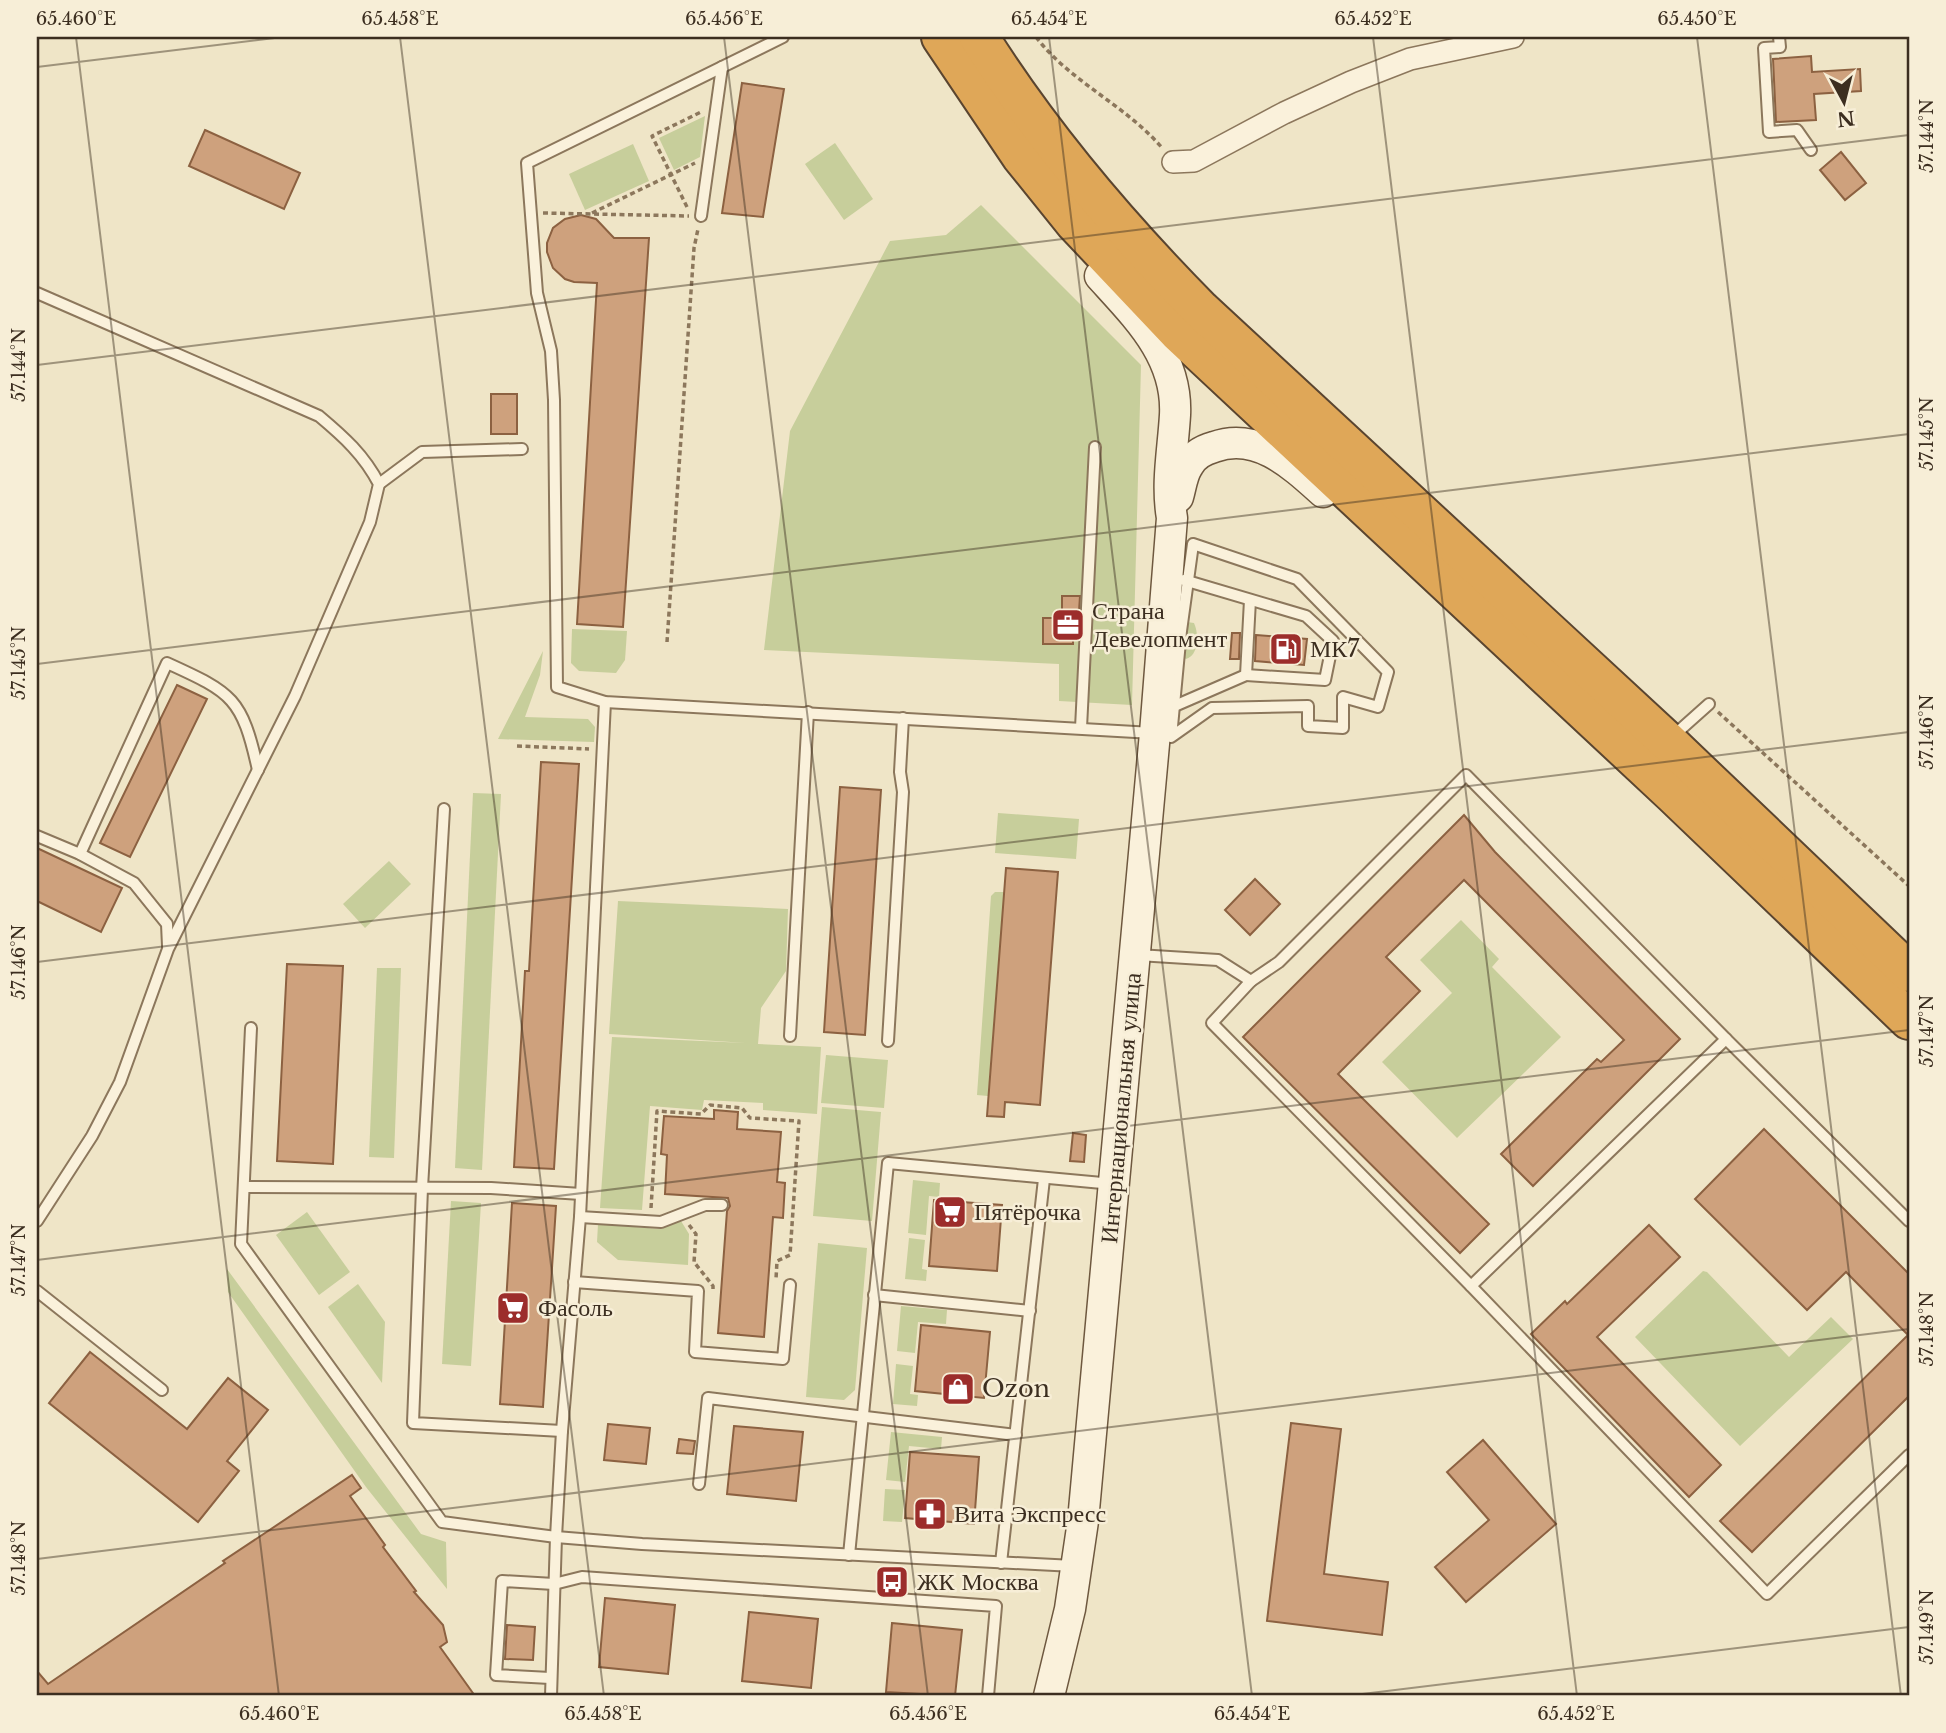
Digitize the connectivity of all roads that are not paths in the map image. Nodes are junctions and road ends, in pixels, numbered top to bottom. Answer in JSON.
{"nodes":[{"id":1,"x":783,"y":37,"type":"edge"},
{"id":2,"x":941,"y":37,"type":"edge"},
{"id":3,"x":979,"y":37,"type":"edge"},
{"id":4,"x":996,"y":37,"type":"edge"},
{"id":5,"x":1513,"y":37,"type":"edge"},
{"id":6,"x":1779,"y":37,"type":"edge"},
{"id":7,"x":722,"y":67,"type":"junction"},
{"id":8,"x":963,"y":72,"type":"junction"},
{"id":9,"x":1811,"y":150,"type":"dead end"},
{"id":10,"x":1173,"y":162,"type":"road end"},
{"id":11,"x":701,"y":216,"type":"road end"},
{"id":12,"x":37,"y":293,"type":"edge"},
{"id":13,"x":1202,"y":310,"type":"junction"},
{"id":14,"x":1095,"y":447,"type":"dead end"},
{"id":15,"x":522,"y":449,"type":"dead end"},
{"id":16,"x":379,"y":484,"type":"junction"},
{"id":17,"x":1172,"y":518,"type":"junction"},
{"id":18,"x":1178,"y":577,"type":"junction"},
{"id":19,"x":1250,"y":600,"type":"junction"},
{"id":20,"x":1467,"y":603,"type":"junction"},
{"id":21,"x":1246,"y":675,"type":"junction"},
{"id":22,"x":605,"y":702,"type":"junction"},
{"id":23,"x":1709,"y":704,"type":"road end"},
{"id":24,"x":808,"y":712,"type":"junction"},
{"id":25,"x":903,"y":718,"type":"junction"},
{"id":26,"x":1162,"y":718,"type":"junction"},
{"id":27,"x":1081,"y":728,"type":"junction"},
{"id":28,"x":1667,"y":741,"type":"junction"},
{"id":29,"x":258,"y":770,"type":"junction"},
{"id":30,"x":444,"y":809,"type":"dead end"},
{"id":31,"x":37,"y":835,"type":"edge"},
{"id":32,"x":80,"y":854,"type":"junction"},
{"id":33,"x":168,"y":949,"type":"junction"},
{"id":34,"x":1135,"y":954,"type":"junction"},
{"id":35,"x":1909,"y":972,"type":"edge"},
{"id":36,"x":1251,"y":981,"type":"junction"},
{"id":37,"x":1909,"y":1020,"type":"edge"},
{"id":38,"x":251,"y":1028,"type":"dead end"},
{"id":39,"x":790,"y":1037,"type":"dead end"},
{"id":40,"x":1726,"y":1039,"type":"junction"},
{"id":41,"x":888,"y":1041,"type":"dead end"},
{"id":42,"x":1044,"y":1179,"type":"junction"},
{"id":43,"x":1114,"y":1184,"type":"junction"},
{"id":44,"x":244,"y":1187,"type":"junction"},
{"id":45,"x":422,"y":1188,"type":"junction"},
{"id":46,"x":581,"y":1194,"type":"junction"},
{"id":47,"x":722,"y":1205,"type":"dead end"},
{"id":48,"x":580,"y":1217,"type":"junction"},
{"id":49,"x":37,"y":1221,"type":"edge"},
{"id":50,"x":1909,"y":1221,"type":"edge"},
{"id":51,"x":574,"y":1282,"type":"junction"},
{"id":52,"x":790,"y":1285,"type":"dead end"},
{"id":53,"x":1471,"y":1286,"type":"junction"},
{"id":54,"x":37,"y":1291,"type":"edge"},
{"id":55,"x":874,"y":1295,"type":"junction"},
{"id":56,"x":1030,"y":1311,"type":"junction"},
{"id":57,"x":162,"y":1390,"type":"dead end"},
{"id":58,"x":862,"y":1415,"type":"junction"},
{"id":59,"x":562,"y":1432,"type":"junction"},
{"id":60,"x":1016,"y":1434,"type":"junction"},
{"id":61,"x":1909,"y":1455,"type":"edge"},
{"id":62,"x":699,"y":1484,"type":"dead end"},
{"id":63,"x":556,"y":1537,"type":"junction"},
{"id":64,"x":849,"y":1556,"type":"junction"},
{"id":65,"x":1001,"y":1563,"type":"junction"},
{"id":66,"x":1077,"y":1566,"type":"junction"},
{"id":67,"x":554,"y":1584,"type":"junction"},
{"id":68,"x":550,"y":1678,"type":"junction"},
{"id":69,"x":551,"y":1696,"type":"edge"},
{"id":70,"x":988,"y":1696,"type":"edge"},
{"id":71,"x":1049,"y":1696,"type":"edge"}],
"edges":[{"from":1,"to":7,"type":"lane"},
{"from":2,"to":8,"type":"highway"},
{"from":3,"to":13,"type":"highway"},
{"from":4,"to":13,"type":"street"},
{"from":5,"to":10,"type":"street"},
{"from":6,"to":9,"type":"lane"},
{"from":7,"to":11,"type":"lane"},
{"from":7,"to":22,"type":"lane"},
{"from":8,"to":17,"type":"street"},
{"from":8,"to":20,"type":"highway"},
{"from":12,"to":16,"type":"lane"},
{"from":13,"to":28,"type":"highway"},
{"from":14,"to":27,"type":"lane"},
{"from":15,"to":16,"type":"lane"},
{"from":16,"to":29,"type":"lane"},
{"from":17,"to":18,"type":"street","name":"Интернациональная улица"},
{"from":17,"to":20,"type":"street"},
{"from":18,"to":19,"type":"lane"},
{"from":18,"to":26,"type":"street","name":"Интернациональная улица"},
{"from":18,"to":26,"type":"lane"},
{"from":19,"to":21,"type":"lane"},
{"from":19,"to":21,"type":"lane"},
{"from":20,"to":37,"type":"highway"},
{"from":21,"to":26,"type":"lane"},
{"from":22,"to":24,"type":"lane"},
{"from":22,"to":46,"type":"lane"},
{"from":23,"to":28,"type":"lane"},
{"from":24,"to":25,"type":"lane"},
{"from":24,"to":39,"type":"lane"},
{"from":25,"to":27,"type":"lane"},
{"from":25,"to":41,"type":"lane"},
{"from":26,"to":27,"type":"lane"},
{"from":26,"to":34,"type":"street","name":"Интернациональная улица"},
{"from":28,"to":35,"type":"highway"},
{"from":29,"to":32,"type":"lane"},
{"from":29,"to":33,"type":"lane"},
{"from":30,"to":45,"type":"lane"},
{"from":31,"to":32,"type":"lane"},
{"from":32,"to":33,"type":"lane"},
{"from":33,"to":49,"type":"lane"},
{"from":34,"to":36,"type":"lane"},
{"from":34,"to":43,"type":"street","name":"Интернациональная улица"},
{"from":36,"to":40,"type":"lane"},
{"from":36,"to":53,"type":"lane"},
{"from":38,"to":44,"type":"lane"},
{"from":40,"to":50,"type":"lane"},
{"from":40,"to":53,"type":"lane"},
{"from":42,"to":43,"type":"lane"},
{"from":42,"to":55,"type":"lane"},
{"from":42,"to":56,"type":"lane"},
{"from":43,"to":66,"type":"street","name":"Интернациональная улица"},
{"from":44,"to":45,"type":"lane"},
{"from":44,"to":63,"type":"lane"},
{"from":45,"to":46,"type":"lane"},
{"from":45,"to":59,"type":"lane"},
{"from":46,"to":48,"type":"lane"},
{"from":47,"to":48,"type":"lane"},
{"from":48,"to":51,"type":"lane"},
{"from":51,"to":52,"type":"lane"},
{"from":51,"to":59,"type":"lane"},
{"from":53,"to":61,"type":"lane"},
{"from":54,"to":57,"type":"lane"},
{"from":55,"to":56,"type":"lane"},
{"from":55,"to":58,"type":"lane"},
{"from":56,"to":60,"type":"lane"},
{"from":58,"to":60,"type":"lane"},
{"from":58,"to":62,"type":"lane"},
{"from":58,"to":64,"type":"lane"},
{"from":59,"to":63,"type":"lane"},
{"from":60,"to":65,"type":"lane"},
{"from":63,"to":64,"type":"lane"},
{"from":63,"to":67,"type":"lane"},
{"from":64,"to":65,"type":"lane"},
{"from":65,"to":66,"type":"lane"},
{"from":66,"to":71,"type":"street","name":"Интернациональная улица"},
{"from":67,"to":68,"type":"lane"},
{"from":67,"to":68,"type":"lane"},
{"from":67,"to":70,"type":"lane"},
{"from":68,"to":69,"type":"lane"}]}
